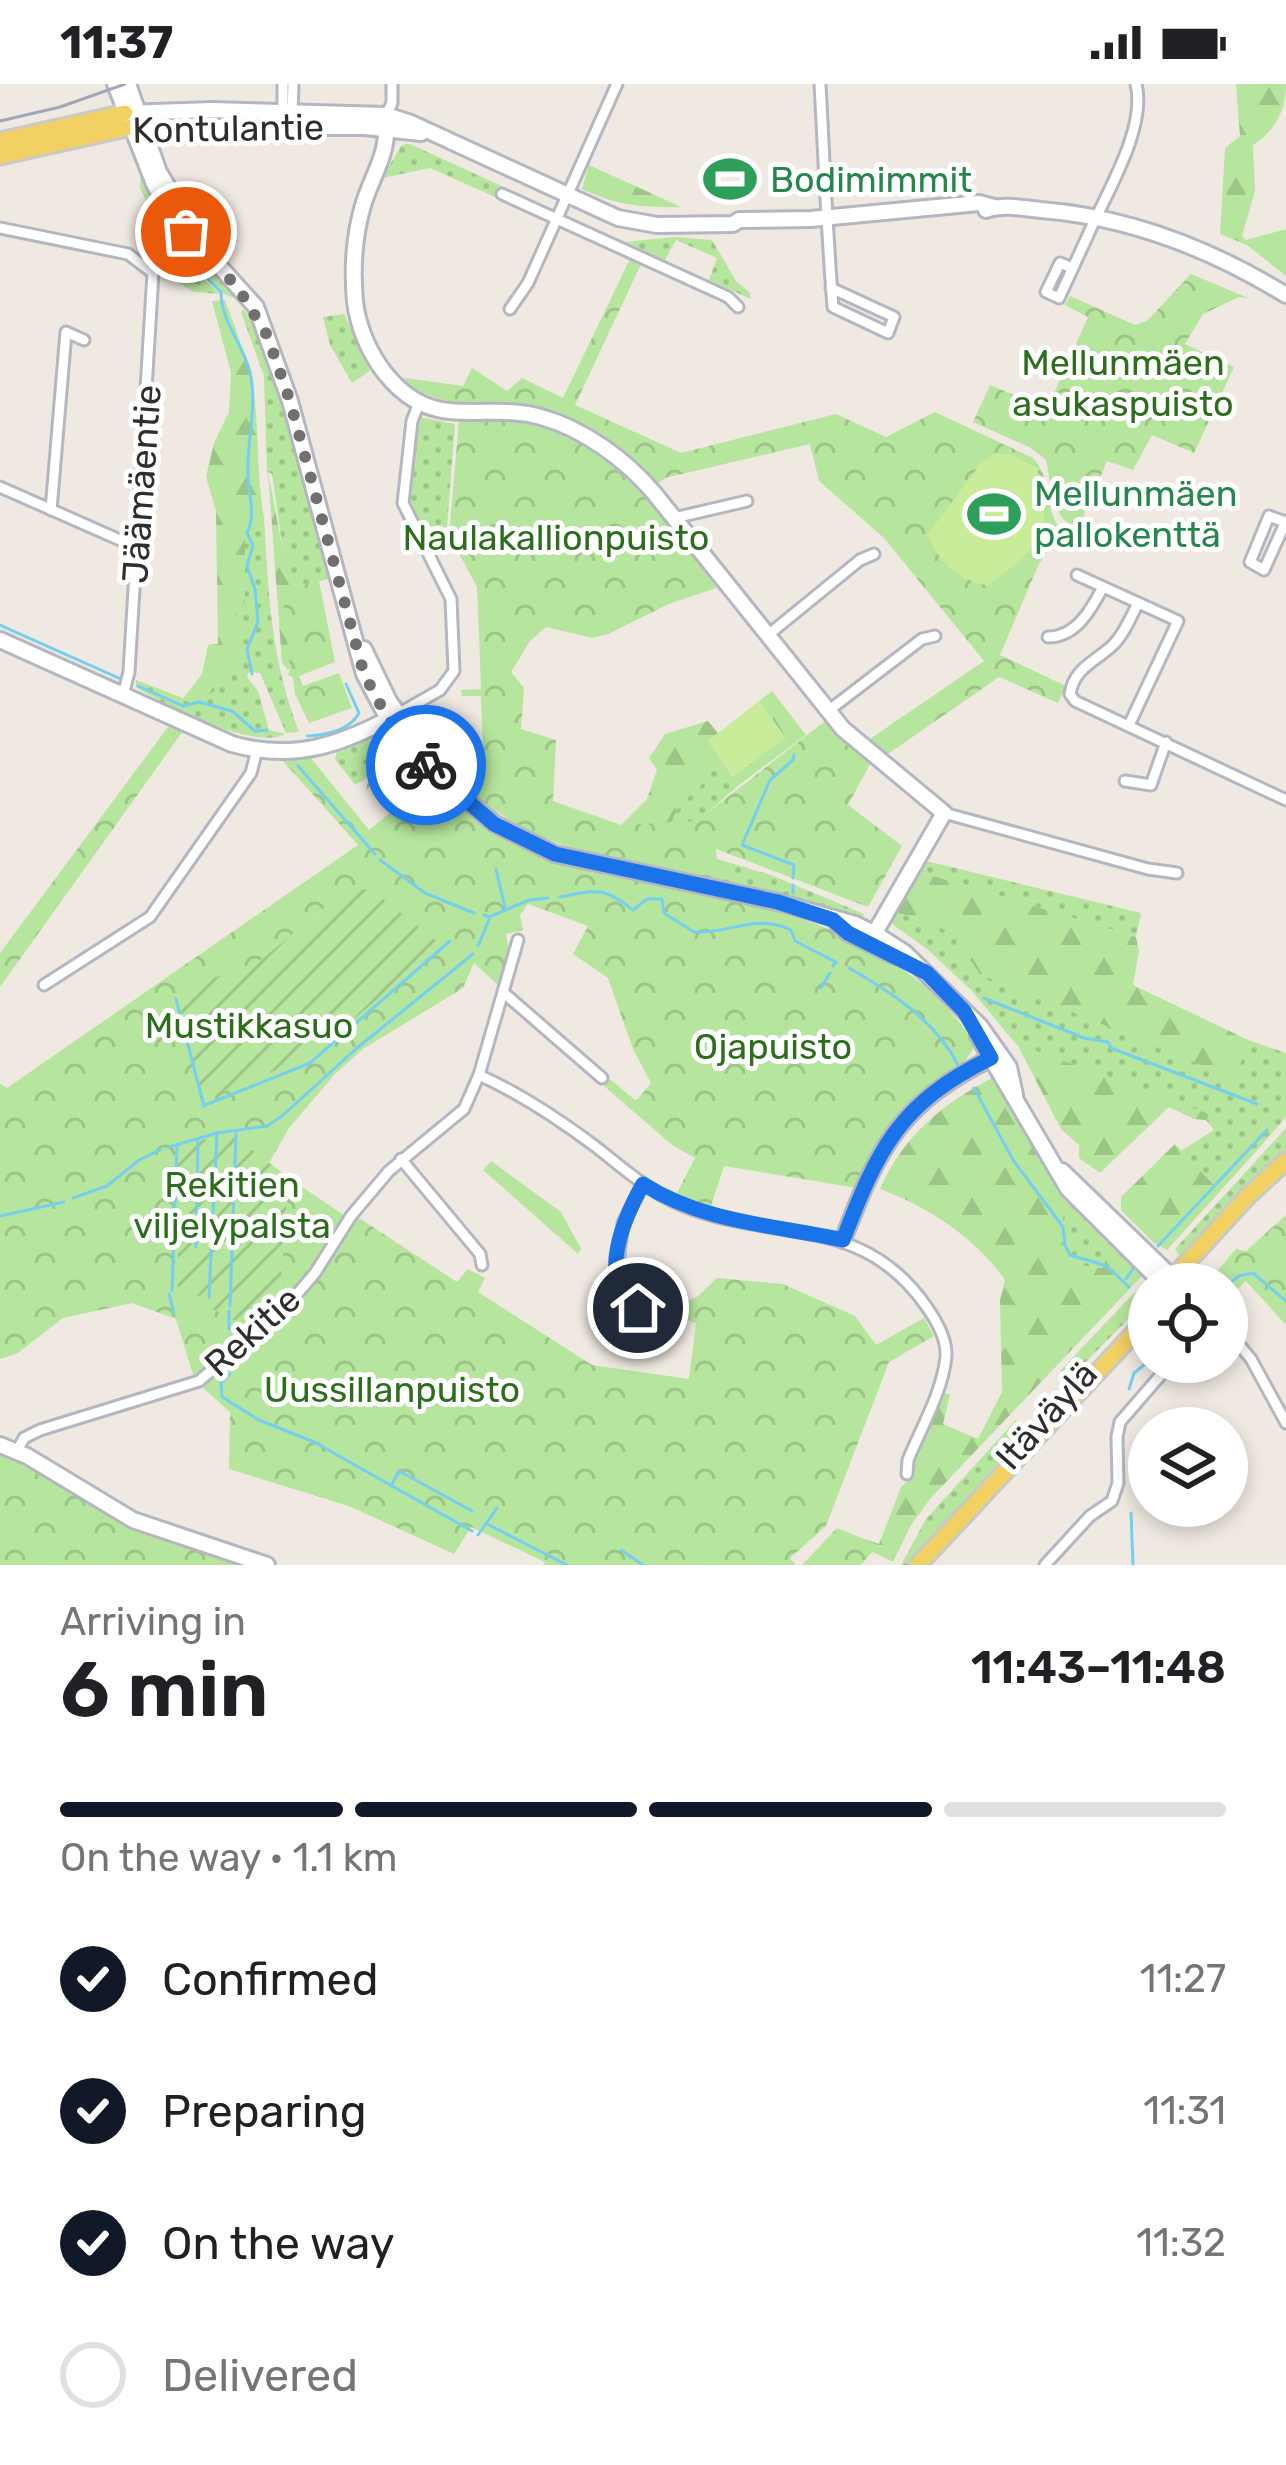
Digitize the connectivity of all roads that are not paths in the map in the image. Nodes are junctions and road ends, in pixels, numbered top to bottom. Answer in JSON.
{"nodes":[{"id":1,"x":115,"y":84,"type":"edge"},
{"id":2,"x":128,"y":84,"type":"edge"},
{"id":3,"x":283,"y":84,"type":"edge"},
{"id":4,"x":293,"y":84,"type":"edge"},
{"id":5,"x":617,"y":84,"type":"edge"},
{"id":6,"x":820,"y":84,"type":"edge"},
{"id":7,"x":1136,"y":84,"type":"edge"},
{"id":8,"x":392,"y":88,"type":"edge"},
{"id":9,"x":287,"y":116,"type":"junction"},
{"id":10,"x":134,"y":119,"type":"junction"},
{"id":11,"x":387,"y":121,"type":"junction"},
{"id":12,"x":168,"y":125,"type":"junction"},
{"id":13,"x":0,"y":141,"type":"edge"},
{"id":14,"x":0,"y":156,"type":"edge"},
{"id":15,"x":159,"y":172,"type":"junction"},
{"id":16,"x":502,"y":194,"type":"dead end"},
{"id":17,"x":567,"y":195,"type":"junction"},
{"id":18,"x":828,"y":215,"type":"junction"},
{"id":19,"x":556,"y":217,"type":"junction"},
{"id":20,"x":1095,"y":218,"type":"junction"},
{"id":21,"x":0,"y":228,"type":"edge"},
{"id":22,"x":214,"y":259,"type":"junction"},
{"id":23,"x":1072,"y":268,"type":"dead end"},
{"id":24,"x":831,"y":288,"type":"junction"},
{"id":25,"x":1286,"y":296,"type":"edge"},
{"id":26,"x":738,"y":307,"type":"dead end"},
{"id":27,"x":510,"y":309,"type":"dead end"},
{"id":28,"x":84,"y":340,"type":"dead end"},
{"id":29,"x":419,"y":403,"type":"junction"},
{"id":30,"x":0,"y":488,"type":"edge"},
{"id":31,"x":747,"y":501,"type":"dead end"},
{"id":32,"x":51,"y":510,"type":"junction"},
{"id":33,"x":674,"y":518,"type":"junction"},
{"id":34,"x":1286,"y":522,"type":"edge"},
{"id":35,"x":138,"y":548,"type":"junction"},
{"id":36,"x":874,"y":554,"type":"dead end"},
{"id":37,"x":1077,"y":575,"type":"dead end"},
{"id":38,"x":1102,"y":587,"type":"junction"},
{"id":39,"x":1138,"y":603,"type":"junction"},
{"id":40,"x":768,"y":634,"type":"junction"},
{"id":41,"x":935,"y":636,"type":"dead end"},
{"id":42,"x":1048,"y":637,"type":"dead end"},
{"id":43,"x":0,"y":640,"type":"edge"},
{"id":44,"x":123,"y":695,"type":"junction"},
{"id":45,"x":828,"y":711,"type":"junction"},
{"id":46,"x":393,"y":717,"type":"junction"},
{"id":47,"x":1129,"y":725,"type":"junction"},
{"id":48,"x":1166,"y":742,"type":"junction"},
{"id":49,"x":257,"y":750,"type":"junction"},
{"id":50,"x":1125,"y":781,"type":"dead end"},
{"id":51,"x":1286,"y":800,"type":"edge"},
{"id":52,"x":944,"y":812,"type":"junction"},
{"id":53,"x":1177,"y":873,"type":"dead end"},
{"id":54,"x":871,"y":938,"type":"junction"},
{"id":55,"x":518,"y":940,"type":"dead end"},
{"id":56,"x":44,"y":985,"type":"dead end"},
{"id":57,"x":503,"y":993,"type":"junction"},
{"id":58,"x":996,"y":1056,"type":"junction"},
{"id":59,"x":479,"y":1075,"type":"junction"},
{"id":60,"x":602,"y":1078,"type":"dead end"},
{"id":61,"x":401,"y":1159,"type":"junction"},
{"id":62,"x":1286,"y":1165,"type":"edge"},
{"id":63,"x":643,"y":1184,"type":"junction"},
{"id":64,"x":843,"y":1240,"type":"junction"},
{"id":65,"x":1152,"y":1263,"type":"edge"},
{"id":66,"x":1190,"y":1263,"type":"edge"},
{"id":67,"x":482,"y":1265,"type":"dead end"},
{"id":68,"x":654,"y":1311,"type":"dead end"},
{"id":69,"x":1128,"y":1326,"type":"edge"},
{"id":70,"x":1128,"y":1340,"type":"edge"},
{"id":71,"x":1248,"y":1358,"type":"edge"},
{"id":72,"x":1154,"y":1383,"type":"edge"},
{"id":73,"x":1286,"y":1423,"type":"edge"},
{"id":74,"x":0,"y":1445,"type":"edge"},
{"id":75,"x":17,"y":1451,"type":"junction"},
{"id":76,"x":907,"y":1474,"type":"dead end"},
{"id":77,"x":949,"y":1532,"type":"junction"},
{"id":78,"x":267,"y":1565,"type":"edge"},
{"id":79,"x":918,"y":1565,"type":"edge"},
{"id":80,"x":1045,"y":1565,"type":"edge"}],
"edges":[{"from":1,"to":10,"type":"main road"},
{"from":2,"to":10,"type":"main road"},
{"from":3,"to":9,"type":"street"},
{"from":4,"to":9,"type":"street"},
{"from":5,"to":17,"type":"street"},
{"from":6,"to":18,"type":"street"},
{"from":7,"to":20,"type":"street"},
{"from":8,"to":11,"type":"street"},
{"from":9,"to":10,"type":"main road","name":"Kontulantie"},
{"from":9,"to":11,"type":"main road","name":"Kontulantie"},
{"from":9,"to":12,"type":"main road","name":"Kontulantie"},
{"from":10,"to":12,"type":"main road","name":"Kontulantie"},
{"from":10,"to":13,"type":"main road","name":"Kontulantie"},
{"from":10,"to":14,"type":"main road","name":"Kontulantie"},
{"from":10,"to":15,"type":"main road"},
{"from":10,"to":22,"type":"main road"},
{"from":11,"to":17,"type":"main road"},
{"from":11,"to":29,"type":"main road"},
{"from":12,"to":15,"type":"main road"},
{"from":15,"to":22,"type":"main road"},
{"from":16,"to":19,"type":"street"},
{"from":17,"to":18,"type":"main road"},
{"from":17,"to":19,"type":"street"},
{"from":18,"to":20,"type":"main road"},
{"from":18,"to":24,"type":"street"},
{"from":19,"to":26,"type":"street"},
{"from":19,"to":27,"type":"street"},
{"from":20,"to":23,"type":"street"},
{"from":20,"to":25,"type":"main road"},
{"from":21,"to":35,"type":"street","name":"Jäämäentie"},
{"from":22,"to":46,"type":"main road"},
{"from":24,"to":24,"type":"street"},
{"from":28,"to":32,"type":"street"},
{"from":29,"to":33,"type":"main road"},
{"from":29,"to":46,"type":"street"},
{"from":30,"to":32,"type":"street"},
{"from":31,"to":33,"type":"street"},
{"from":32,"to":35,"type":"street"},
{"from":33,"to":40,"type":"main road"},
{"from":34,"to":34,"type":"street"},
{"from":35,"to":44,"type":"street","name":"Jäämäentie"},
{"from":36,"to":40,"type":"street"},
{"from":37,"to":38,"type":"street"},
{"from":38,"to":39,"type":"street"},
{"from":38,"to":42,"type":"street"},
{"from":39,"to":47,"type":"street"},
{"from":39,"to":47,"type":"street"},
{"from":40,"to":45,"type":"main road"},
{"from":41,"to":45,"type":"street"},
{"from":43,"to":44,"type":"main road"},
{"from":44,"to":49,"type":"main road"},
{"from":45,"to":52,"type":"main road"},
{"from":46,"to":49,"type":"main road"},
{"from":46,"to":54,"type":"main road"},
{"from":47,"to":48,"type":"street"},
{"from":48,"to":50,"type":"street"},
{"from":48,"to":51,"type":"street"},
{"from":49,"to":56,"type":"street"},
{"from":52,"to":53,"type":"street"},
{"from":52,"to":54,"type":"main road"},
{"from":54,"to":58,"type":"main road"},
{"from":55,"to":57,"type":"street","name":"Rekitie"},
{"from":57,"to":59,"type":"street","name":"Rekitie"},
{"from":57,"to":60,"type":"street"},
{"from":58,"to":64,"type":"main road"},
{"from":58,"to":65,"type":"main road"},
{"from":59,"to":61,"type":"street","name":"Rekitie"},
{"from":59,"to":63,"type":"street"},
{"from":61,"to":67,"type":"street"},
{"from":61,"to":75,"type":"street","name":"Rekitie"},
{"from":62,"to":66,"type":"main road"},
{"from":63,"to":64,"type":"street"},
{"from":63,"to":68,"type":"street"},
{"from":64,"to":76,"type":"street"},
{"from":69,"to":77,"type":"main road","name":"Itäväylä"},
{"from":70,"to":77,"type":"main road","name":"Itäväylä"},
{"from":71,"to":73,"type":"street"},
{"from":72,"to":80,"type":"street"},
{"from":74,"to":75,"type":"main road"},
{"from":75,"to":78,"type":"main road"},
{"from":77,"to":79,"type":"main road","name":"Itäväylä"}]}
